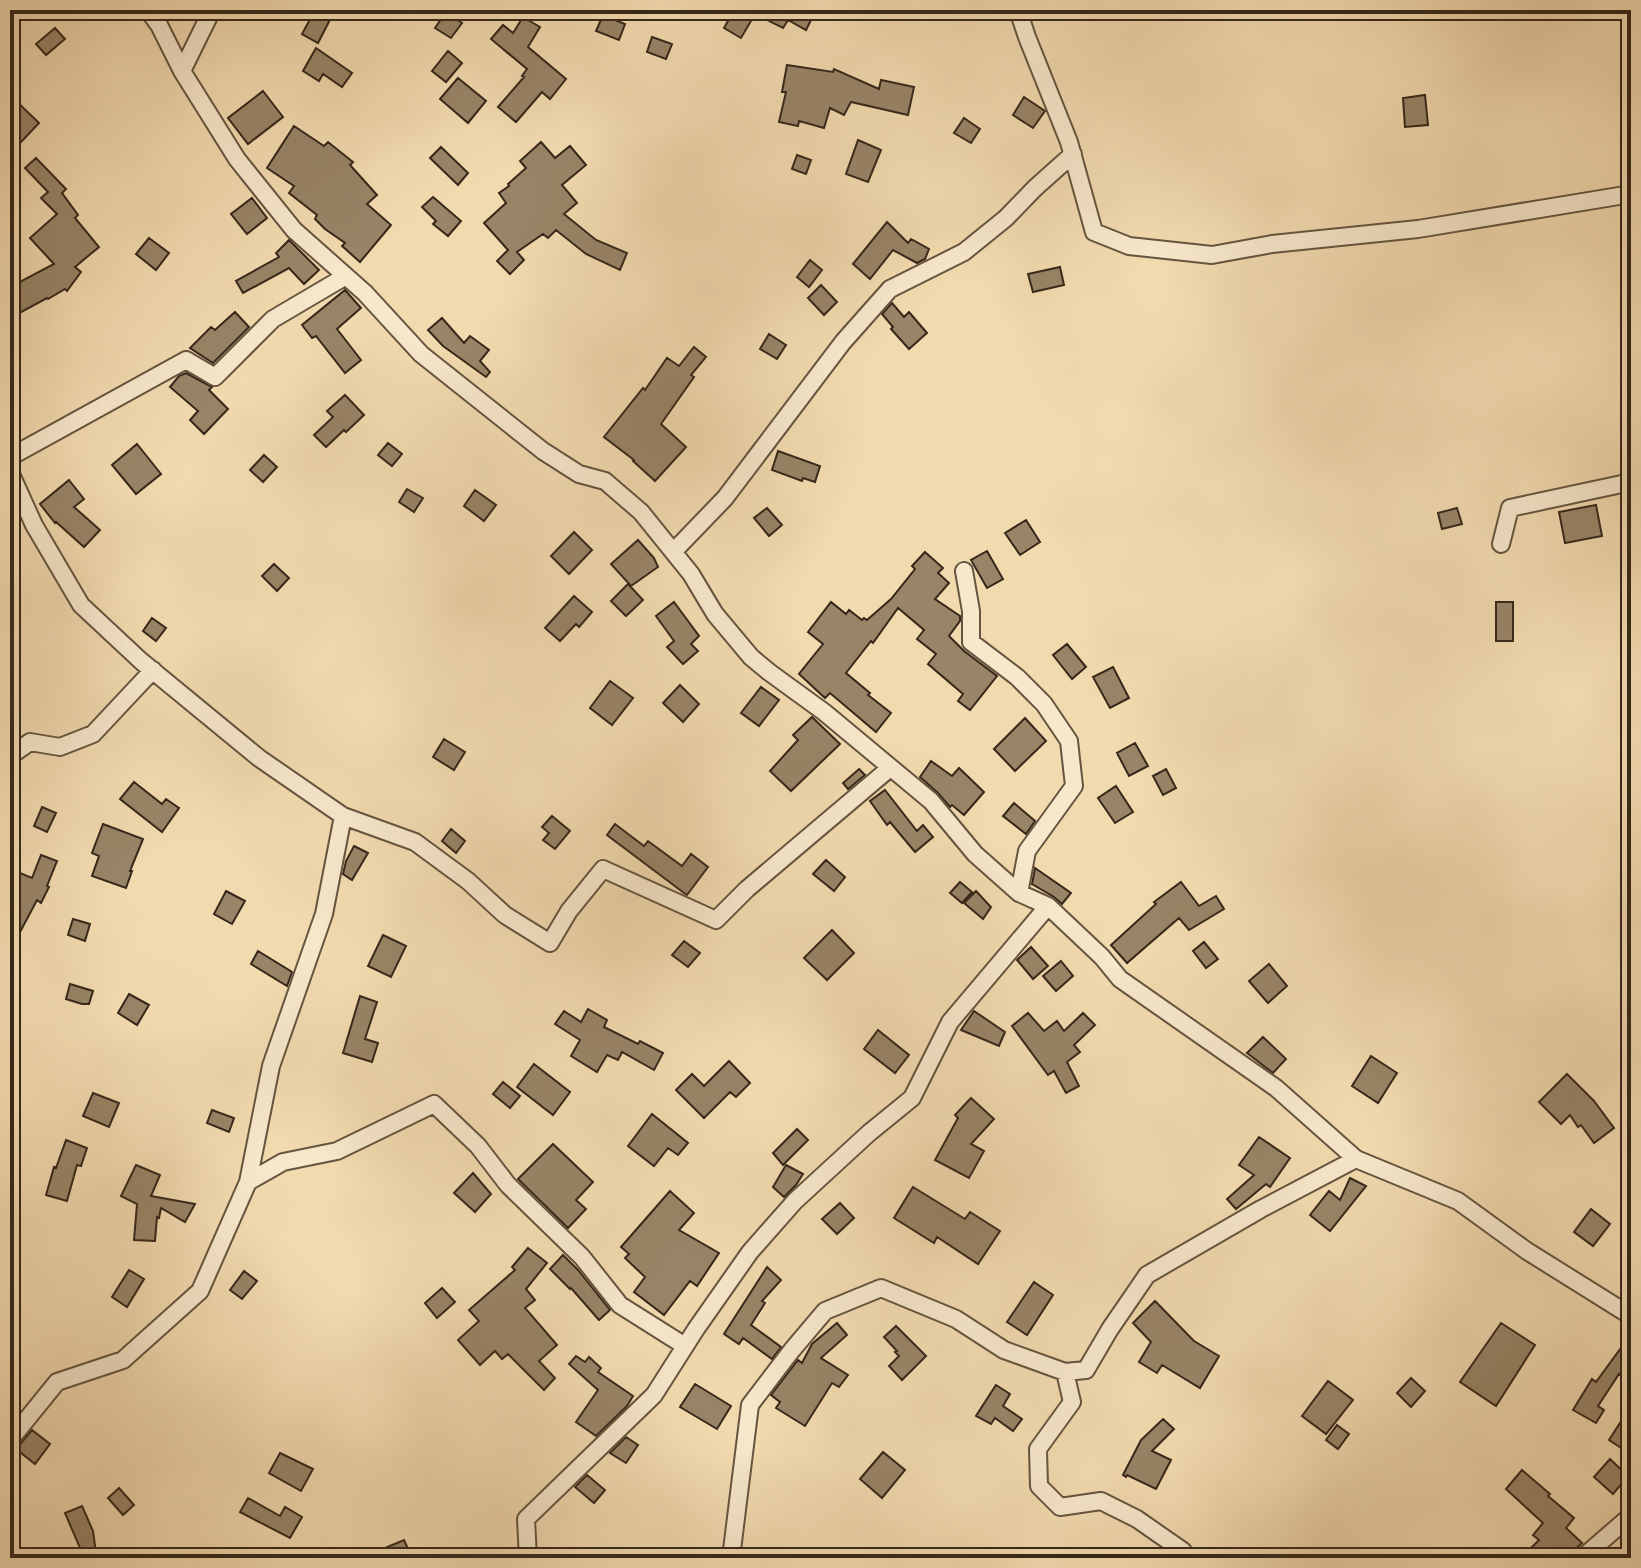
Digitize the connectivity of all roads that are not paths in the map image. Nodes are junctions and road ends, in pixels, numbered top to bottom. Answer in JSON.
{"nodes":[{"id":1,"x":148,"y":10,"type":"edge"},
{"id":2,"x":212,"y":10,"type":"edge"},
{"id":3,"x":1018,"y":10,"type":"edge"},
{"id":4,"x":182,"y":71,"type":"junction"},
{"id":5,"x":1073,"y":154,"type":"junction"},
{"id":6,"x":1631,"y":194,"type":"edge"},
{"id":7,"x":346,"y":276,"type":"junction"},
{"id":8,"x":10,"y":457,"type":"edge"},
{"id":9,"x":10,"y":472,"type":"edge"},
{"id":10,"x":1631,"y":482,"type":"edge"},
{"id":11,"x":1501,"y":544,"type":"dead end"},
{"id":12,"x":674,"y":551,"type":"junction"},
{"id":13,"x":964,"y":571,"type":"dead end"},
{"id":14,"x":153,"y":670,"type":"junction"},
{"id":15,"x":10,"y":756,"type":"edge"},
{"id":16,"x":890,"y":768,"type":"junction"},
{"id":17,"x":343,"y":816,"type":"junction"},
{"id":18,"x":1019,"y":893,"type":"junction"},
{"id":19,"x":1048,"y":906,"type":"junction"},
{"id":20,"x":1356,"y":1159,"type":"junction"},
{"id":21,"x":248,"y":1182,"type":"junction"},
{"id":22,"x":1631,"y":1316,"type":"edge"},
{"id":23,"x":685,"y":1346,"type":"junction"},
{"id":24,"x":1065,"y":1372,"type":"junction"},
{"id":25,"x":10,"y":1440,"type":"edge"},
{"id":26,"x":1631,"y":1519,"type":"edge"},
{"id":27,"x":531,"y":1556,"type":"edge"},
{"id":28,"x":731,"y":1558,"type":"edge"},
{"id":29,"x":1185,"y":1558,"type":"edge"},
{"id":30,"x":1582,"y":1558,"type":"edge"}],
"edges":[{"from":1,"to":4,"type":"street"},
{"from":2,"to":4,"type":"street"},
{"from":3,"to":5,"type":"street"},
{"from":4,"to":7,"type":"street"},
{"from":5,"to":6,"type":"street"},
{"from":5,"to":12,"type":"street"},
{"from":7,"to":8,"type":"street"},
{"from":7,"to":12,"type":"street"},
{"from":9,"to":14,"type":"street"},
{"from":10,"to":11,"type":"street"},
{"from":12,"to":16,"type":"street"},
{"from":13,"to":18,"type":"street"},
{"from":14,"to":15,"type":"street"},
{"from":14,"to":17,"type":"street"},
{"from":16,"to":17,"type":"street"},
{"from":16,"to":18,"type":"street"},
{"from":17,"to":21,"type":"street"},
{"from":18,"to":19,"type":"street"},
{"from":19,"to":20,"type":"street"},
{"from":19,"to":23,"type":"street"},
{"from":20,"to":22,"type":"street"},
{"from":20,"to":24,"type":"street"},
{"from":21,"to":23,"type":"street"},
{"from":21,"to":25,"type":"street"},
{"from":23,"to":27,"type":"street"},
{"from":24,"to":28,"type":"street"},
{"from":24,"to":29,"type":"street"},
{"from":26,"to":30,"type":"street"}]}
